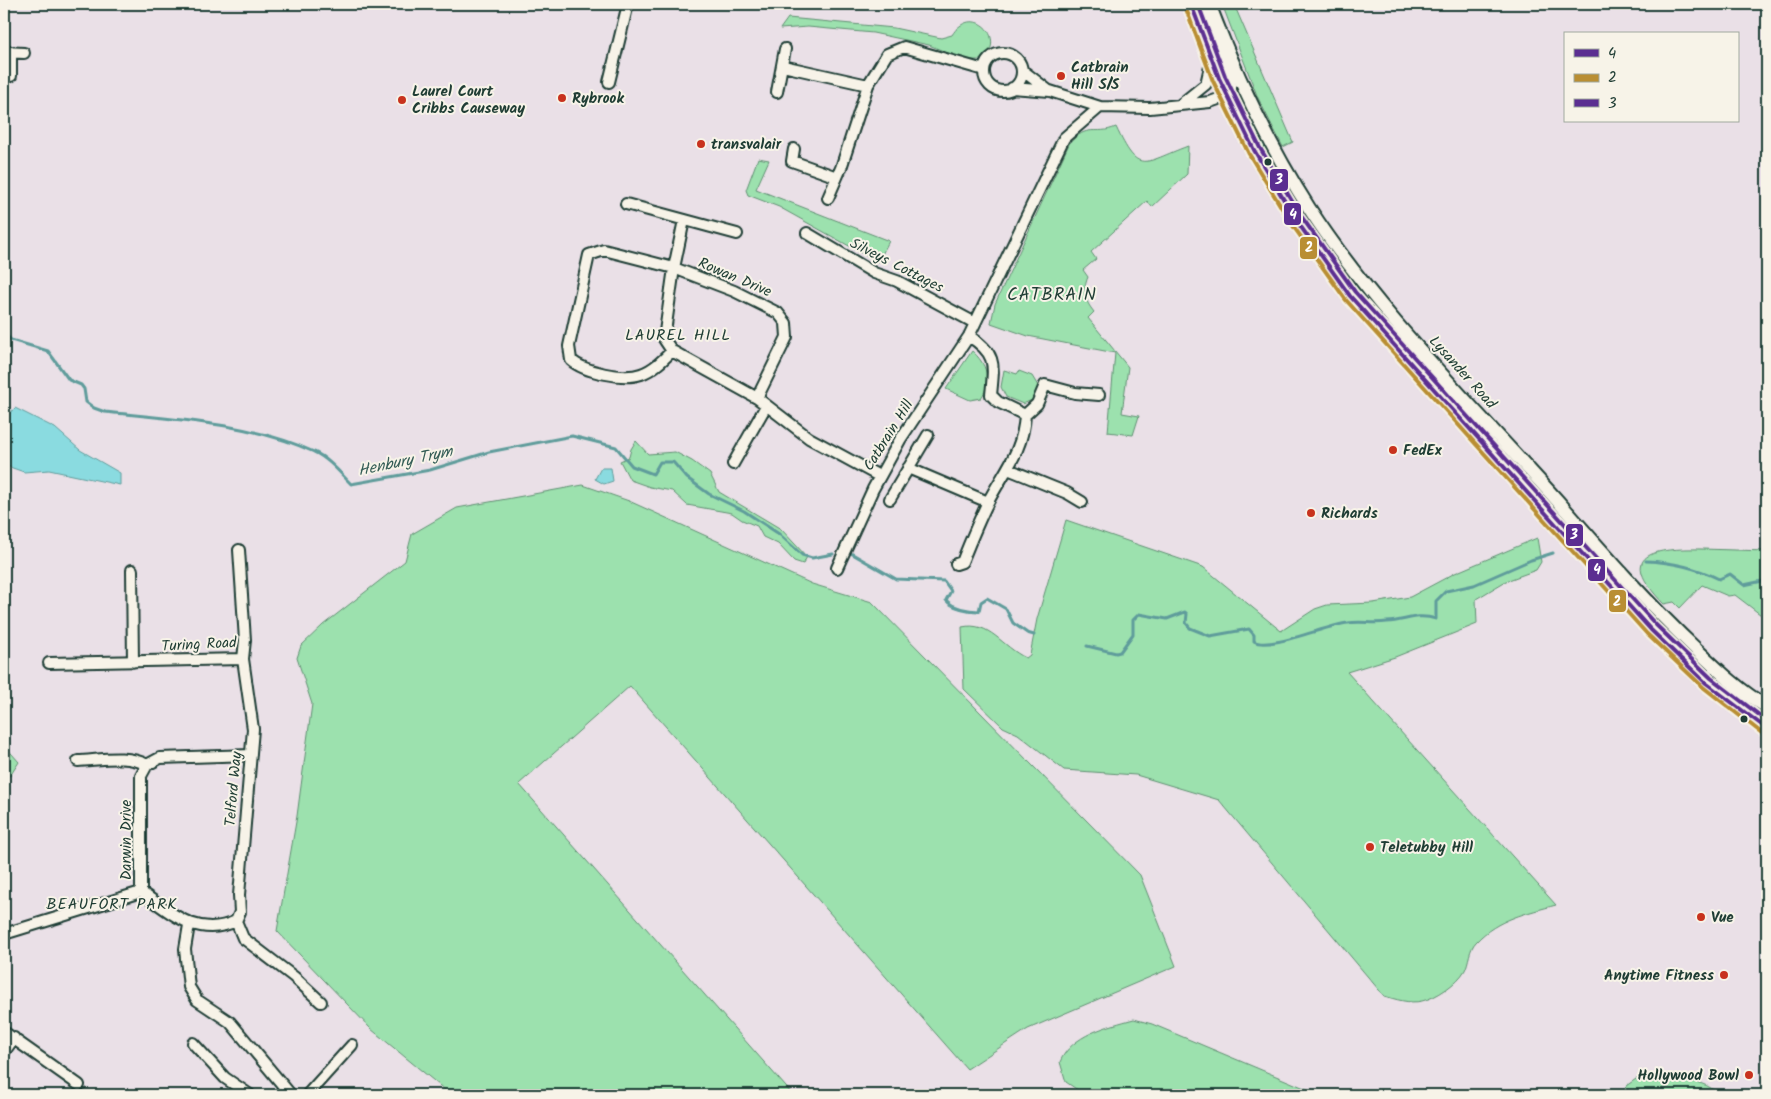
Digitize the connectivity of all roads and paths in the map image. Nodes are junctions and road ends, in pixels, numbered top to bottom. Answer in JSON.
{"nodes":[{"id":1,"x":628,"y":4,"type":"edge"},
{"id":2,"x":1191,"y":4,"type":"edge"},
{"id":3,"x":1204,"y":4,"type":"edge"},
{"id":4,"x":1209,"y":4,"type":"edge"},
{"id":5,"x":785,"y":49,"type":"dead end"},
{"id":6,"x":7,"y":52,"type":"edge"},
{"id":7,"x":24,"y":53,"type":"dead end"},
{"id":8,"x":1211,"y":62,"type":"junction"},
{"id":9,"x":783,"y":66,"type":"junction"},
{"id":10,"x":984,"y":70,"type":"junction"},
{"id":11,"x":1022,"y":70,"type":"junction"},
{"id":12,"x":11,"y":76,"type":"dead end"},
{"id":13,"x":609,"y":82,"type":"dead end"},
{"id":14,"x":868,"y":85,"type":"junction"},
{"id":15,"x":1012,"y":88,"type":"junction"},
{"id":16,"x":1050,"y":91,"type":"junction"},
{"id":17,"x":777,"y":92,"type":"dead end"},
{"id":18,"x":1227,"y":96,"type":"junction"},
{"id":19,"x":1177,"y":106,"type":"junction"},
{"id":20,"x":1100,"y":107,"type":"junction"},
{"id":21,"x":794,"y":149,"type":"dead end"},
{"id":22,"x":837,"y":177,"type":"junction"},
{"id":23,"x":828,"y":198,"type":"dead end"},
{"id":24,"x":626,"y":204,"type":"dead end"},
{"id":25,"x":684,"y":220,"type":"junction"},
{"id":26,"x":737,"y":234,"type":"dead end"},
{"id":27,"x":807,"y":234,"type":"dead end"},
{"id":28,"x":674,"y":268,"type":"junction"},
{"id":29,"x":975,"y":323,"type":"junction"},
{"id":30,"x":969,"y":336,"type":"junction"},
{"id":31,"x":672,"y":351,"type":"junction"},
{"id":32,"x":1099,"y":395,"type":"dead end"},
{"id":33,"x":757,"y":398,"type":"junction"},
{"id":34,"x":766,"y":406,"type":"junction"},
{"id":35,"x":1025,"y":416,"type":"junction"},
{"id":36,"x":928,"y":435,"type":"dead end"},
{"id":37,"x":733,"y":464,"type":"dead end"},
{"id":38,"x":908,"y":468,"type":"junction"},
{"id":39,"x":1008,"y":469,"type":"junction"},
{"id":40,"x":880,"y":476,"type":"junction"},
{"id":41,"x":890,"y":499,"type":"dead end"},
{"id":42,"x":988,"y":502,"type":"junction"},
{"id":43,"x":1082,"y":502,"type":"dead end"},
{"id":44,"x":239,"y":550,"type":"dead end"},
{"id":45,"x":956,"y":564,"type":"dead end"},
{"id":46,"x":837,"y":568,"type":"dead end"},
{"id":47,"x":132,"y":570,"type":"dead end"},
{"id":48,"x":243,"y":659,"type":"junction"},
{"id":49,"x":133,"y":662,"type":"junction"},
{"id":50,"x":49,"y":663,"type":"dead end"},
{"id":51,"x":1767,"y":707,"type":"edge"},
{"id":52,"x":1767,"y":729,"type":"edge"},
{"id":53,"x":250,"y":755,"type":"junction"},
{"id":54,"x":78,"y":761,"type":"dead end"},
{"id":55,"x":147,"y":765,"type":"junction"},
{"id":56,"x":142,"y":892,"type":"junction"},
{"id":57,"x":236,"y":921,"type":"junction"},
{"id":58,"x":188,"y":925,"type":"junction"},
{"id":59,"x":4,"y":934,"type":"edge"},
{"id":60,"x":321,"y":1002,"type":"dead end"},
{"id":61,"x":4,"y":1032,"type":"edge"},
{"id":62,"x":14,"y":1038,"type":"junction"},
{"id":63,"x":193,"y":1043,"type":"dead end"},
{"id":64,"x":352,"y":1045,"type":"dead end"},
{"id":65,"x":4,"y":1052,"type":"edge"},
{"id":66,"x":78,"y":1085,"type":"dead end"},
{"id":67,"x":250,"y":1095,"type":"edge"},
{"id":68,"x":291,"y":1095,"type":"edge"},
{"id":69,"x":307,"y":1095,"type":"edge"}],
"edges":[{"from":1,"to":13,"type":"street"},
{"from":2,"to":8,"type":"street"},
{"from":3,"to":18,"type":"street"},
{"from":4,"to":51,"type":"street","name":"Lysander Road"},
{"from":5,"to":9,"type":"street"},
{"from":6,"to":7,"type":"street"},
{"from":6,"to":12,"type":"street"},
{"from":8,"to":18,"type":"street"},
{"from":8,"to":19,"type":"street"},
{"from":9,"to":14,"type":"street"},
{"from":9,"to":17,"type":"street"},
{"from":10,"to":11,"type":"street"},
{"from":10,"to":14,"type":"street"},
{"from":10,"to":15,"type":"street"},
{"from":11,"to":15,"type":"street"},
{"from":11,"to":16,"type":"street"},
{"from":14,"to":22,"type":"street"},
{"from":15,"to":16,"type":"street"},
{"from":16,"to":20,"type":"street"},
{"from":18,"to":19,"type":"street"},
{"from":18,"to":52,"type":"street"},
{"from":19,"to":20,"type":"street"},
{"from":20,"to":29,"type":"street","name":"Catbrain Hill"},
{"from":21,"to":22,"type":"street"},
{"from":22,"to":23,"type":"street"},
{"from":24,"to":25,"type":"street"},
{"from":25,"to":26,"type":"street"},
{"from":25,"to":28,"type":"street"},
{"from":27,"to":29,"type":"street","name":"Silveys Cottages"},
{"from":28,"to":31,"type":"street"},
{"from":28,"to":31,"type":"street","name":"Rowan Drive"},
{"from":28,"to":33,"type":"street","name":"Rowan Drive"},
{"from":29,"to":30,"type":"street","name":"Catbrain Hill"},
{"from":30,"to":35,"type":"street"},
{"from":30,"to":40,"type":"street","name":"Catbrain Hill"},
{"from":31,"to":33,"type":"street"},
{"from":32,"to":35,"type":"street"},
{"from":33,"to":34,"type":"street"},
{"from":34,"to":37,"type":"street"},
{"from":34,"to":40,"type":"street"},
{"from":35,"to":39,"type":"street"},
{"from":36,"to":38,"type":"street"},
{"from":38,"to":41,"type":"street"},
{"from":38,"to":42,"type":"street"},
{"from":39,"to":42,"type":"street"},
{"from":39,"to":43,"type":"street"},
{"from":40,"to":46,"type":"street","name":"Catbrain Hill"},
{"from":42,"to":45,"type":"street"},
{"from":44,"to":48,"type":"street","name":"Turing Road"},
{"from":47,"to":49,"type":"street"},
{"from":48,"to":49,"type":"street","name":"Turing Road"},
{"from":48,"to":53,"type":"street","name":"Telford Way"},
{"from":49,"to":50,"type":"street","name":"Turing Road"},
{"from":53,"to":55,"type":"street"},
{"from":53,"to":57,"type":"street","name":"Telford Way"},
{"from":54,"to":55,"type":"street"},
{"from":55,"to":56,"type":"street","name":"Darwin Drive"},
{"from":56,"to":58,"type":"street"},
{"from":56,"to":59,"type":"street","name":"Darwin Drive"},
{"from":57,"to":58,"type":"street"},
{"from":57,"to":60,"type":"street"},
{"from":58,"to":68,"type":"street"},
{"from":61,"to":62,"type":"street"},
{"from":62,"to":65,"type":"street"},
{"from":62,"to":66,"type":"street"},
{"from":63,"to":67,"type":"street"},
{"from":64,"to":69,"type":"street"}]}
